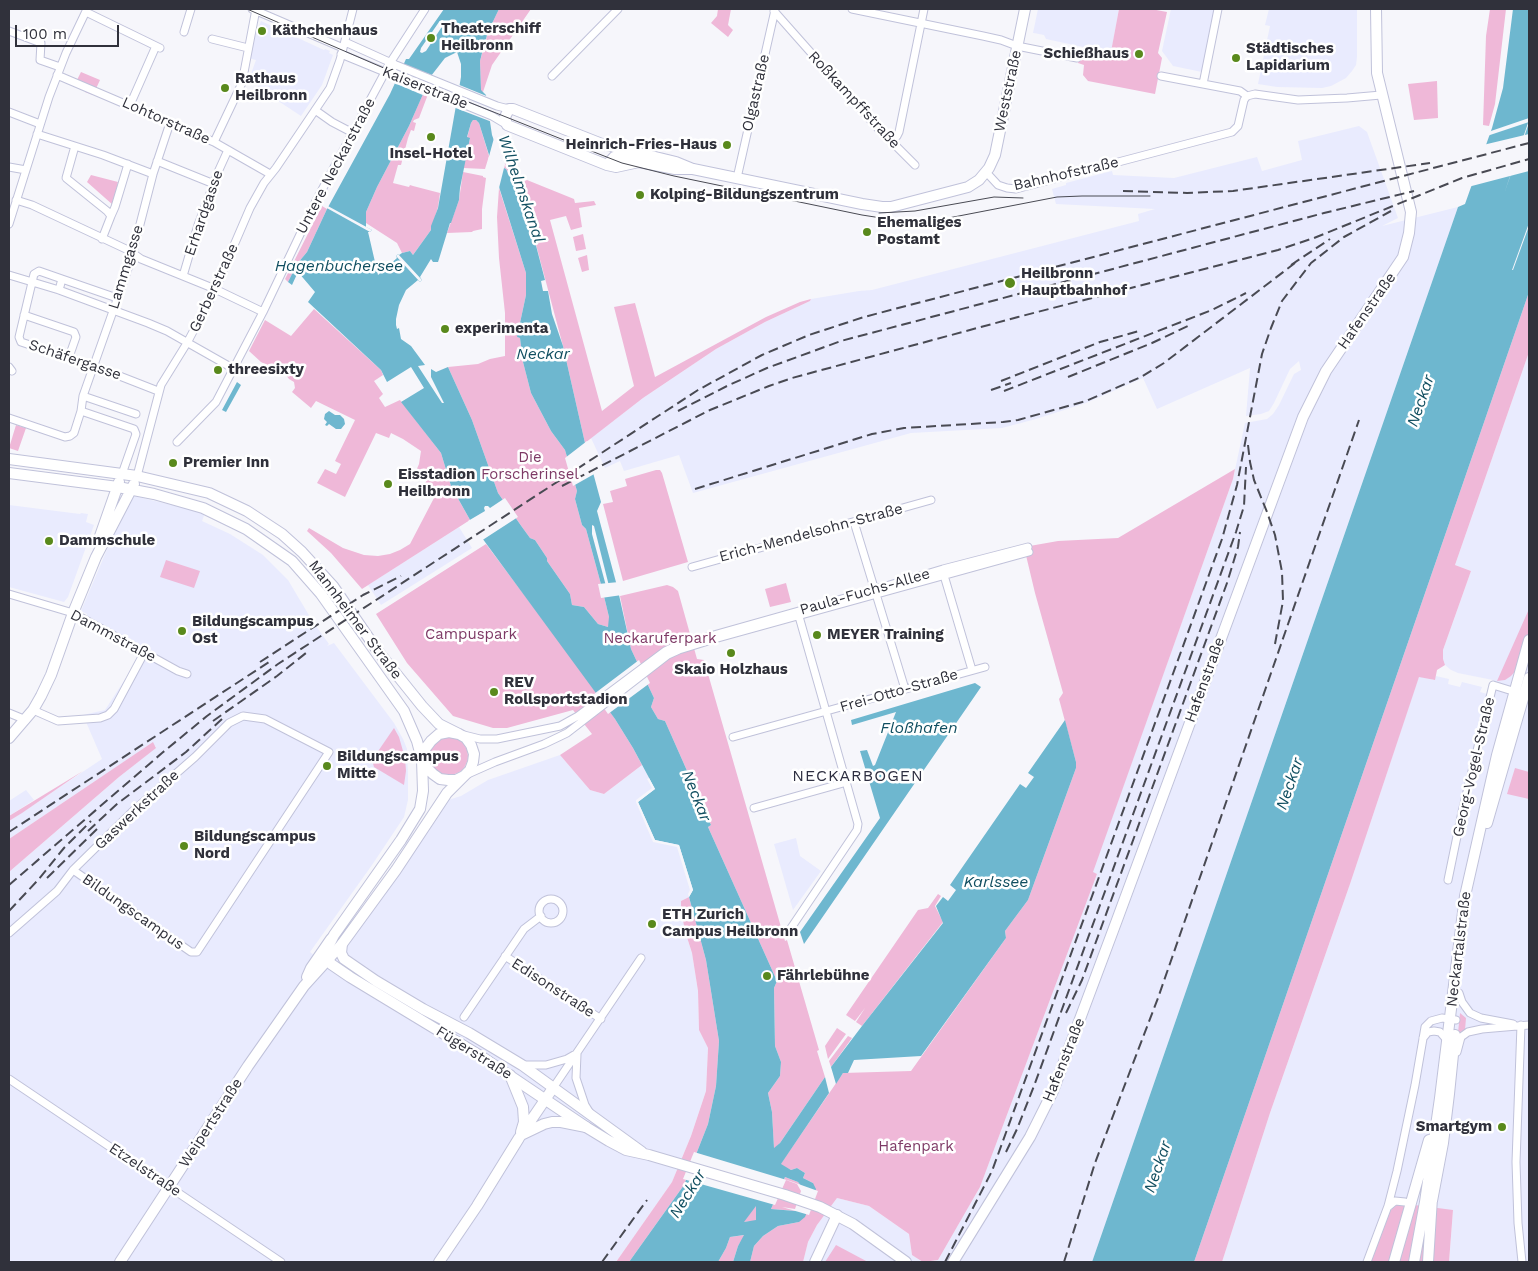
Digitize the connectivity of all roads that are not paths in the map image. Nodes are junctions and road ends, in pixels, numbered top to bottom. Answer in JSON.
{"nodes":[{"id":1,"x":191,"y":9,"type":"edge"},
{"id":2,"x":353,"y":9,"type":"edge"},
{"id":3,"x":425,"y":9,"type":"edge"},
{"id":4,"x":618,"y":9,"type":"edge"},
{"id":5,"x":852,"y":9,"type":"edge"},
{"id":6,"x":924,"y":9,"type":"edge"},
{"id":7,"x":1025,"y":9,"type":"edge"},
{"id":8,"x":1218,"y":9,"type":"edge"},
{"id":9,"x":1376,"y":9,"type":"edge"},
{"id":10,"x":87,"y":10,"type":"edge"},
{"id":11,"x":774,"y":10,"type":"edge"},
{"id":12,"x":253,"y":11,"type":"edge"},
{"id":13,"x":921,"y":23,"type":"junction"},
{"id":14,"x":9,"y":31,"type":"edge"},
{"id":15,"x":184,"y":32,"type":"dead end"},
{"id":16,"x":212,"y":39,"type":"dead end"},
{"id":17,"x":1017,"y":46,"type":"junction"},
{"id":18,"x":248,"y":48,"type":"junction"},
{"id":19,"x":343,"y":48,"type":"junction"},
{"id":20,"x":1077,"y":58,"type":"dead end"},
{"id":21,"x":393,"y":64,"type":"junction"},
{"id":22,"x":60,"y":67,"type":"junction"},
{"id":23,"x":388,"y":74,"type":"junction"},
{"id":24,"x":57,"y":75,"type":"junction"},
{"id":25,"x":552,"y":76,"type":"dead end"},
{"id":26,"x":1161,"y":76,"type":"dead end"},
{"id":27,"x":1203,"y":84,"type":"junction"},
{"id":28,"x":1381,"y":95,"type":"junction"},
{"id":29,"x":1247,"y":96,"type":"junction"},
{"id":30,"x":130,"y":105,"type":"junction"},
{"id":31,"x":315,"y":110,"type":"junction"},
{"id":32,"x":513,"y":110,"type":"junction"},
{"id":33,"x":9,"y":112,"type":"edge"},
{"id":34,"x":170,"y":123,"type":"junction"},
{"id":35,"x":40,"y":124,"type":"junction"},
{"id":36,"x":506,"y":125,"type":"junction"},
{"id":37,"x":354,"y":133,"type":"junction"},
{"id":38,"x":37,"y":134,"type":"junction"},
{"id":39,"x":893,"y":138,"type":"junction"},
{"id":40,"x":214,"y":142,"type":"junction"},
{"id":41,"x":602,"y":144,"type":"junction"},
{"id":42,"x":72,"y":145,"type":"junction"},
{"id":43,"x":228,"y":150,"type":"junction"},
{"id":44,"x":646,"y":155,"type":"junction"},
{"id":45,"x":158,"y":161,"type":"junction"},
{"id":46,"x":620,"y":161,"type":"junction"},
{"id":47,"x":128,"y":164,"type":"junction"},
{"id":48,"x":915,"y":166,"type":"dead end"},
{"id":49,"x":9,"y":168,"type":"edge"},
{"id":50,"x":693,"y":168,"type":"junction"},
{"id":51,"x":26,"y":170,"type":"junction"},
{"id":52,"x":986,"y":172,"type":"junction"},
{"id":53,"x":153,"y":174,"type":"junction"},
{"id":54,"x":270,"y":174,"type":"junction"},
{"id":55,"x":737,"y":178,"type":"junction"},
{"id":56,"x":214,"y":184,"type":"junction"},
{"id":57,"x":16,"y":200,"type":"junction"},
{"id":58,"x":111,"y":216,"type":"junction"},
{"id":59,"x":9,"y":220,"type":"edge"},
{"id":60,"x":102,"y":239,"type":"junction"},
{"id":61,"x":132,"y":253,"type":"junction"},
{"id":62,"x":9,"y":275,"type":"edge"},
{"id":63,"x":182,"y":276,"type":"junction"},
{"id":64,"x":62,"y":279,"type":"junction"},
{"id":65,"x":32,"y":281,"type":"junction"},
{"id":66,"x":215,"y":289,"type":"junction"},
{"id":67,"x":59,"y":290,"type":"junction"},
{"id":68,"x":118,"y":298,"type":"junction"},
{"id":69,"x":114,"y":310,"type":"junction"},
{"id":70,"x":263,"y":312,"type":"junction"},
{"id":71,"x":24,"y":315,"type":"junction"},
{"id":72,"x":187,"y":343,"type":"junction"},
{"id":73,"x":69,"y":357,"type":"junction"},
{"id":74,"x":94,"y":366,"type":"junction"},
{"id":75,"x":234,"y":368,"type":"junction"},
{"id":76,"x":158,"y":391,"type":"junction"},
{"id":77,"x":84,"y":396,"type":"junction"},
{"id":78,"x":81,"y":411,"type":"junction"},
{"id":79,"x":136,"y":414,"type":"dead end"},
{"id":80,"x":9,"y":418,"type":"edge"},
{"id":81,"x":150,"y":425,"type":"junction"},
{"id":82,"x":134,"y":429,"type":"junction"},
{"id":83,"x":177,"y":442,"type":"dead end"},
{"id":84,"x":9,"y":459,"type":"edge"},
{"id":85,"x":9,"y":473,"type":"edge"},
{"id":86,"x":122,"y":474,"type":"junction"},
{"id":87,"x":137,"y":476,"type":"junction"},
{"id":88,"x":118,"y":487,"type":"junction"},
{"id":89,"x":132,"y":489,"type":"junction"},
{"id":90,"x":931,"y":500,"type":"dead end"},
{"id":91,"x":231,"y":503,"type":"junction"},
{"id":92,"x":224,"y":518,"type":"junction"},
{"id":93,"x":854,"y":522,"type":"junction"},
{"id":94,"x":1029,"y":549,"type":"dead end"},
{"id":95,"x":692,"y":566,"type":"dead end"},
{"id":96,"x":943,"y":572,"type":"junction"},
{"id":97,"x":84,"y":584,"type":"junction"},
{"id":98,"x":875,"y":592,"type":"junction"},
{"id":99,"x":9,"y":594,"type":"edge"},
{"id":100,"x":73,"y":613,"type":"junction"},
{"id":101,"x":798,"y":614,"type":"junction"},
{"id":102,"x":1529,"y":640,"type":"edge"},
{"id":103,"x":144,"y":653,"type":"junction"},
{"id":104,"x":985,"y":667,"type":"dead end"},
{"id":105,"x":972,"y":670,"type":"junction"},
{"id":106,"x":187,"y":674,"type":"dead end"},
{"id":107,"x":1529,"y":678,"type":"edge"},
{"id":108,"x":905,"y":689,"type":"junction"},
{"id":109,"x":1520,"y":693,"type":"junction"},
{"id":110,"x":33,"y":710,"type":"junction"},
{"id":111,"x":826,"y":712,"type":"junction"},
{"id":112,"x":9,"y":713,"type":"edge"},
{"id":113,"x":580,"y":719,"type":"junction"},
{"id":114,"x":26,"y":720,"type":"junction"},
{"id":115,"x":278,"y":726,"type":"joint"},
{"id":116,"x":459,"y":734,"type":"junction"},
{"id":117,"x":733,"y":737,"type":"dead end"},
{"id":118,"x":9,"y":738,"type":"edge"},
{"id":119,"x":422,"y":760,"type":"junction"},
{"id":120,"x":464,"y":776,"type":"junction"},
{"id":121,"x":847,"y":782,"type":"junction"},
{"id":122,"x":754,"y":808,"type":"dead end"},
{"id":123,"x":73,"y":870,"type":"junction"},
{"id":124,"x":1448,"y":880,"type":"dead end"},
{"id":125,"x":541,"y":916,"type":"dead end"},
{"id":126,"x":788,"y":931,"type":"dead end"},
{"id":127,"x":9,"y":933,"type":"edge"},
{"id":128,"x":334,"y":935,"type":"junction"},
{"id":129,"x":342,"y":944,"type":"junction"},
{"id":130,"x":505,"y":956,"type":"junction"},
{"id":131,"x":328,"y":958,"type":"junction"},
{"id":132,"x":641,"y":958,"type":"dead end"},
{"id":133,"x":304,"y":986,"type":"junction"},
{"id":134,"x":1459,"y":993,"type":"junction"},
{"id":135,"x":464,"y":1017,"type":"dead end"},
{"id":136,"x":601,"y":1019,"type":"junction"},
{"id":137,"x":1453,"y":1020,"type":"junction"},
{"id":138,"x":1521,"y":1025,"type":"junction"},
{"id":139,"x":1529,"y":1025,"type":"edge"},
{"id":140,"x":1423,"y":1038,"type":"junction"},
{"id":141,"x":1447,"y":1040,"type":"junction"},
{"id":142,"x":577,"y":1054,"type":"junction"},
{"id":143,"x":522,"y":1065,"type":"junction"},
{"id":144,"x":510,"y":1075,"type":"junction"},
{"id":145,"x":9,"y":1080,"type":"edge"},
{"id":146,"x":553,"y":1088,"type":"junction"},
{"id":147,"x":1445,"y":1096,"type":"junction"},
{"id":148,"x":546,"y":1099,"type":"junction"},
{"id":149,"x":592,"y":1115,"type":"junction"},
{"id":150,"x":586,"y":1127,"type":"junction"},
{"id":151,"x":520,"y":1136,"type":"junction"},
{"id":152,"x":645,"y":1154,"type":"junction"},
{"id":153,"x":170,"y":1187,"type":"junction"},
{"id":154,"x":1432,"y":1198,"type":"junction"},
{"id":155,"x":1411,"y":1204,"type":"junction"},
{"id":156,"x":1388,"y":1206,"type":"junction"},
{"id":157,"x":837,"y":1215,"type":"junction"},
{"id":158,"x":120,"y":1262,"type":"edge"},
{"id":159,"x":281,"y":1262,"type":"edge"},
{"id":160,"x":439,"y":1262,"type":"edge"},
{"id":161,"x":815,"y":1262,"type":"edge"},
{"id":162,"x":906,"y":1262,"type":"edge"},
{"id":163,"x":953,"y":1262,"type":"edge"},
{"id":164,"x":1367,"y":1262,"type":"edge"},
{"id":165,"x":1394,"y":1262,"type":"edge"},
{"id":166,"x":1414,"y":1262,"type":"edge"},
{"id":167,"x":1418,"y":1262,"type":"edge"},
{"id":168,"x":1428,"y":1262,"type":"edge"},
{"id":169,"x":1522,"y":1262,"type":"edge"}],
"edges":[{"from":1,"to":15,"type":"street"},
{"from":2,"to":19,"type":"street","name":"Gerberstraße"},
{"from":3,"to":21,"type":"street","name":"Untere Neckarstraße"},
{"from":4,"to":25,"type":"street"},
{"from":5,"to":13,"type":"street"},
{"from":6,"to":13,"type":"street"},
{"from":7,"to":17,"type":"main road","name":"Weststraße"},
{"from":8,"to":27,"type":"street"},
{"from":9,"to":28,"type":"main road","name":"Hafenstraße"},
{"from":10,"to":22,"type":"street"},
{"from":10,"to":30,"type":"street"},
{"from":11,"to":39,"type":"street","name":"Roßkampffstraße"},
{"from":11,"to":55,"type":"street","name":"Olgastraße"},
{"from":12,"to":18,"type":"street"},
{"from":12,"to":19,"type":"street","name":"Kaiserstraße"},
{"from":13,"to":17,"type":"street"},
{"from":13,"to":39,"type":"street"},
{"from":14,"to":22,"type":"street"},
{"from":16,"to":18,"type":"street"},
{"from":17,"to":20,"type":"street"},
{"from":17,"to":52,"type":"main road","name":"Weststraße"},
{"from":18,"to":40,"type":"street"},
{"from":19,"to":21,"type":"street","name":"Kaiserstraße"},
{"from":19,"to":23,"type":"street","name":"Kaiserstraße"},
{"from":19,"to":31,"type":"street","name":"Gerberstraße"},
{"from":21,"to":23,"type":"street","name":"Untere Neckarstraße"},
{"from":21,"to":32,"type":"street","name":"Kaiserstraße"},
{"from":22,"to":24,"type":"street"},
{"from":23,"to":36,"type":"street","name":"Kaiserstraße"},
{"from":23,"to":37,"type":"street","name":"Untere Neckarstraße"},
{"from":24,"to":30,"type":"street","name":"Lohtorstraße"},
{"from":24,"to":35,"type":"street"},
{"from":26,"to":27,"type":"street"},
{"from":27,"to":29,"type":"street"},
{"from":28,"to":29,"type":"street"},
{"from":28,"to":163,"type":"main road","name":"Hafenstraße"},
{"from":29,"to":52,"type":"street","name":"Bahnhofstraße"},
{"from":30,"to":34,"type":"street","name":"Lohtorstraße"},
{"from":31,"to":37,"type":"street"},
{"from":31,"to":54,"type":"street","name":"Gerberstraße"},
{"from":32,"to":36,"type":"main road"},
{"from":32,"to":41,"type":"main road"},
{"from":33,"to":35,"type":"street"},
{"from":34,"to":40,"type":"street","name":"Lohtorstraße"},
{"from":34,"to":45,"type":"street","name":"Lammgasse"},
{"from":35,"to":38,"type":"street"},
{"from":36,"to":46,"type":"main road"},
{"from":37,"to":70,"type":"street","name":"Untere Neckarstraße"},
{"from":38,"to":42,"type":"street"},
{"from":38,"to":51,"type":"street"},
{"from":39,"to":48,"type":"street","name":"Roßkampffstraße"},
{"from":40,"to":43,"type":"street","name":"Lohtorstraße"},
{"from":41,"to":44,"type":"main road"},
{"from":41,"to":46,"type":"main road"},
{"from":42,"to":47,"type":"street"},
{"from":42,"to":58,"type":"street"},
{"from":43,"to":54,"type":"street","name":"Lohtorstraße"},
{"from":43,"to":56,"type":"street","name":"Erhardgasse"},
{"from":44,"to":46,"type":"main road"},
{"from":44,"to":50,"type":"main road"},
{"from":45,"to":53,"type":"street","name":"Lammgasse"},
{"from":45,"to":56,"type":"street"},
{"from":46,"to":50,"type":"main road"},
{"from":47,"to":53,"type":"street"},
{"from":47,"to":58,"type":"street"},
{"from":49,"to":51,"type":"street"},
{"from":50,"to":55,"type":"main road"},
{"from":51,"to":57,"type":"street"},
{"from":52,"to":55,"type":"main road"},
{"from":53,"to":61,"type":"street","name":"Lammgasse"},
{"from":54,"to":66,"type":"street","name":"Gerberstraße"},
{"from":56,"to":63,"type":"street","name":"Erhardgasse"},
{"from":57,"to":59,"type":"street"},
{"from":57,"to":60,"type":"street"},
{"from":58,"to":60,"type":"street"},
{"from":60,"to":61,"type":"street"},
{"from":61,"to":63,"type":"street"},
{"from":61,"to":68,"type":"street","name":"Lammgasse"},
{"from":62,"to":65,"type":"street"},
{"from":63,"to":66,"type":"street"},
{"from":64,"to":65,"type":"street"},
{"from":64,"to":67,"type":"street"},
{"from":64,"to":68,"type":"street"},
{"from":65,"to":67,"type":"street"},
{"from":65,"to":71,"type":"street","name":"Schäfergasse"},
{"from":66,"to":70,"type":"street"},
{"from":66,"to":72,"type":"street","name":"Gerberstraße"},
{"from":67,"to":69,"type":"street"},
{"from":68,"to":69,"type":"street","name":"Lammgasse"},
{"from":69,"to":72,"type":"street"},
{"from":69,"to":74,"type":"street","name":"Lammgasse"},
{"from":70,"to":75,"type":"street","name":"Untere Neckarstraße"},
{"from":71,"to":73,"type":"street","name":"Schäfergasse"},
{"from":71,"to":73,"type":"street"},
{"from":72,"to":75,"type":"street"},
{"from":72,"to":76,"type":"street","name":"Gerberstraße"},
{"from":73,"to":74,"type":"street","name":"Schäfergasse"},
{"from":74,"to":76,"type":"street","name":"Schäfergasse"},
{"from":74,"to":77,"type":"street","name":"Lammgasse"},
{"from":75,"to":83,"type":"street","name":"Untere Neckarstraße"},
{"from":76,"to":81,"type":"street","name":"Gerberstraße"},
{"from":77,"to":78,"type":"street","name":"Lammgasse"},
{"from":77,"to":79,"type":"street"},
{"from":78,"to":80,"type":"street","name":"Lammgasse"},
{"from":78,"to":82,"type":"street"},
{"from":81,"to":82,"type":"street"},
{"from":81,"to":87,"type":"street","name":"Gerberstraße"},
{"from":82,"to":86,"type":"street"},
{"from":84,"to":86,"type":"main road","name":"Mannheimer Straße"},
{"from":85,"to":88,"type":"main road","name":"Mannheimer Straße"},
{"from":86,"to":87,"type":"main road","name":"Mannheimer Straße"},
{"from":86,"to":88,"type":"main road"},
{"from":87,"to":89,"type":"main road"},
{"from":87,"to":91,"type":"main road","name":"Mannheimer Straße"},
{"from":88,"to":89,"type":"main road","name":"Mannheimer Straße"},
{"from":88,"to":97,"type":"main road"},
{"from":89,"to":92,"type":"main road","name":"Mannheimer Straße"},
{"from":89,"to":97,"type":"main road"},
{"from":90,"to":93,"type":"street","name":"Erich-Mendelsohn-Straße"},
{"from":91,"to":92,"type":"main road"},
{"from":91,"to":116,"type":"main road","name":"Mannheimer Straße"},
{"from":92,"to":119,"type":"main road","name":"Mannheimer Straße"},
{"from":93,"to":95,"type":"street","name":"Erich-Mendelsohn-Straße"},
{"from":93,"to":98,"type":"street"},
{"from":94,"to":96,"type":"street","name":"Paula-Fuchs-Allee"},
{"from":96,"to":98,"type":"street","name":"Paula-Fuchs-Allee"},
{"from":96,"to":105,"type":"street"},
{"from":97,"to":100,"type":"main road"},
{"from":98,"to":101,"type":"street","name":"Paula-Fuchs-Allee"},
{"from":98,"to":108,"type":"street"},
{"from":99,"to":100,"type":"street","name":"Dammstraße"},
{"from":100,"to":103,"type":"street","name":"Dammstraße"},
{"from":100,"to":110,"type":"main road"},
{"from":101,"to":111,"type":"street"},
{"from":101,"to":113,"type":"street","name":"Paula-Fuchs-Allee"},
{"from":102,"to":109,"type":"main road","name":"Neckartalstraße"},
{"from":103,"to":106,"type":"street","name":"Dammstraße"},
{"from":103,"to":110,"type":"street"},
{"from":104,"to":105,"type":"street","name":"Frei-Otto-Straße"},
{"from":105,"to":108,"type":"street","name":"Frei-Otto-Straße"},
{"from":107,"to":109,"type":"main road","name":"Neckartalstraße"},
{"from":108,"to":111,"type":"street","name":"Frei-Otto-Straße"},
{"from":109,"to":124,"type":"street","name":"Georg-Vogel-Straße"},
{"from":109,"to":134,"type":"main road","name":"Neckartalstraße"},
{"from":109,"to":137,"type":"main road","name":"Neckartalstraße"},
{"from":110,"to":114,"type":"main road"},
{"from":111,"to":117,"type":"street","name":"Frei-Otto-Straße"},
{"from":111,"to":121,"type":"street"},
{"from":112,"to":114,"type":"street"},
{"from":113,"to":116,"type":"street","name":"Mannheimer Straße"},
{"from":113,"to":120,"type":"street"},
{"from":114,"to":118,"type":"main road"},
{"from":115,"to":123,"type":"street","name":"Gaswerkstraße"},
{"from":115,"to":123,"type":"street","name":"Bildungscampus"},
{"from":116,"to":119,"type":"main road"},
{"from":116,"to":120,"type":"main road"},
{"from":119,"to":120,"type":"main road"},
{"from":119,"to":128,"type":"main road","name":"Weipertstraße"},
{"from":120,"to":129,"type":"main road","name":"Weipertstraße"},
{"from":121,"to":122,"type":"street"},
{"from":121,"to":126,"type":"street"},
{"from":123,"to":127,"type":"street","name":"Gaswerkstraße"},
{"from":125,"to":130,"type":"street","name":"Edisonstraße"},
{"from":128,"to":131,"type":"main road"},
{"from":128,"to":133,"type":"main road","name":"Weipertstraße"},
{"from":129,"to":131,"type":"main road","name":"Weipertstraße"},
{"from":129,"to":143,"type":"main road","name":"Fügerstraße"},
{"from":130,"to":135,"type":"street","name":"Edisonstraße"},
{"from":130,"to":136,"type":"street","name":"Edisonstraße"},
{"from":131,"to":133,"type":"main road","name":"Weipertstraße"},
{"from":131,"to":144,"type":"main road","name":"Fügerstraße"},
{"from":132,"to":136,"type":"street","name":"Edisonstraße"},
{"from":133,"to":153,"type":"main road","name":"Weipertstraße"},
{"from":134,"to":137,"type":"main road","name":"Neckartalstraße"},
{"from":134,"to":138,"type":"street"},
{"from":136,"to":142,"type":"street","name":"Edisonstraße"},
{"from":137,"to":140,"type":"street"},
{"from":137,"to":141,"type":"main road","name":"Neckartalstraße"},
{"from":137,"to":147,"type":"main road","name":"Neckartalstraße"},
{"from":138,"to":139,"type":"street"},
{"from":138,"to":147,"type":"street"},
{"from":138,"to":169,"type":"street"},
{"from":140,"to":141,"type":"street"},
{"from":140,"to":156,"type":"street"},
{"from":141,"to":147,"type":"main road","name":"Neckartalstraße"},
{"from":142,"to":143,"type":"street"},
{"from":142,"to":146,"type":"street","name":"Edisonstraße"},
{"from":142,"to":149,"type":"street"},
{"from":143,"to":146,"type":"main road","name":"Fügerstraße"},
{"from":144,"to":148,"type":"main road","name":"Fügerstraße"},
{"from":144,"to":151,"type":"main road"},
{"from":145,"to":153,"type":"street","name":"Etzelstraße"},
{"from":146,"to":148,"type":"main road"},
{"from":146,"to":149,"type":"main road","name":"Fügerstraße"},
{"from":147,"to":154,"type":"main road","name":"Neckartalstraße"},
{"from":147,"to":155,"type":"main road"},
{"from":147,"to":166,"type":"main road","name":"Neckartalstraße"},
{"from":148,"to":150,"type":"main road","name":"Fügerstraße"},
{"from":148,"to":151,"type":"main road"},
{"from":149,"to":152,"type":"main road","name":"Fügerstraße"},
{"from":150,"to":151,"type":"main road"},
{"from":150,"to":152,"type":"main road","name":"Fügerstraße"},
{"from":151,"to":160,"type":"main road"},
{"from":152,"to":157,"type":"main road","name":"Fügerstraße"},
{"from":153,"to":158,"type":"main road","name":"Weipertstraße"},
{"from":153,"to":159,"type":"street","name":"Etzelstraße"},
{"from":154,"to":167,"type":"main road","name":"Neckartalstraße"},
{"from":154,"to":168,"type":"main road"},
{"from":155,"to":156,"type":"street"},
{"from":155,"to":165,"type":"main road"},
{"from":156,"to":164,"type":"street"},
{"from":157,"to":161,"type":"main road"},
{"from":157,"to":162,"type":"main road","name":"Fügerstraße"}]}
